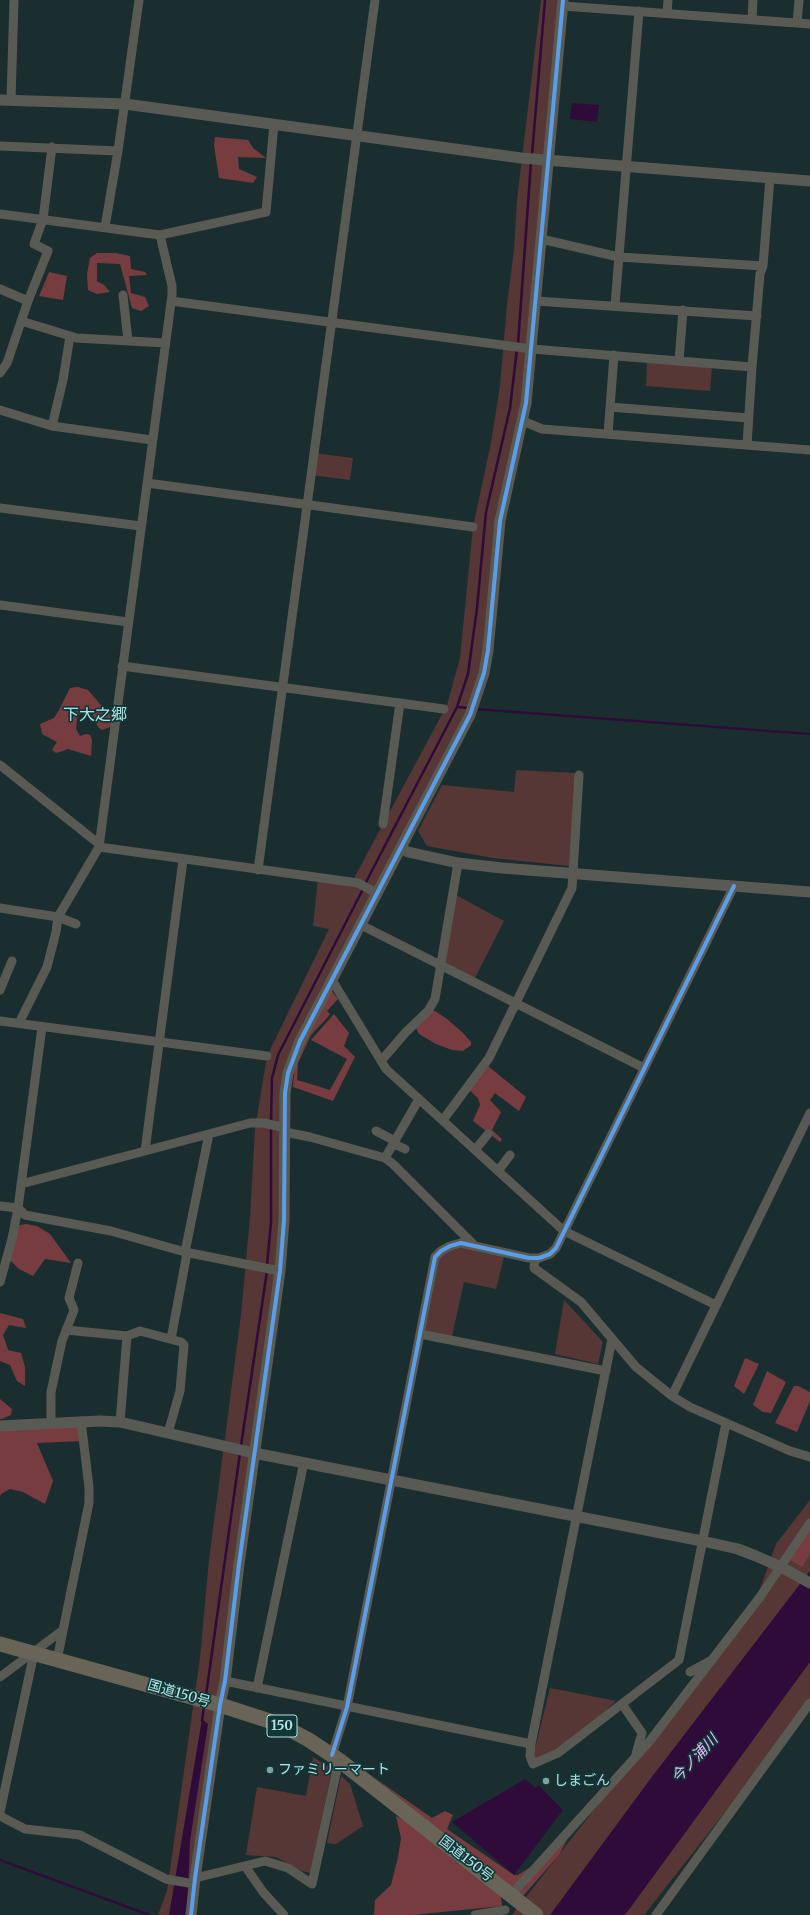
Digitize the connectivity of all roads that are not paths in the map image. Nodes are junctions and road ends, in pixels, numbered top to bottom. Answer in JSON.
{"nodes":[{"id":1,"x":14,"y":0,"type":"edge"},
{"id":2,"x":139,"y":0,"type":"edge"},
{"id":3,"x":375,"y":0,"type":"edge"},
{"id":4,"x":620,"y":0,"type":"edge"},
{"id":5,"x":668,"y":0,"type":"edge"},
{"id":6,"x":753,"y":0,"type":"edge"},
{"id":7,"x":799,"y":0,"type":"edge"},
{"id":8,"x":563,"y":3,"type":"edge"},
{"id":9,"x":619,"y":10,"type":"junction"},
{"id":10,"x":639,"y":11,"type":"junction"},
{"id":11,"x":667,"y":13,"type":"junction"},
{"id":12,"x":752,"y":19,"type":"junction"},
{"id":13,"x":797,"y":23,"type":"junction"},
{"id":14,"x":810,"y":24,"type":"edge"},
{"id":15,"x":0,"y":100,"type":"edge"},
{"id":16,"x":11,"y":100,"type":"junction"},
{"id":17,"x":125,"y":104,"type":"junction"},
{"id":18,"x":274,"y":124,"type":"junction"},
{"id":19,"x":356,"y":136,"type":"junction"},
{"id":20,"x":0,"y":146,"type":"edge"},
{"id":21,"x":52,"y":148,"type":"junction"},
{"id":22,"x":118,"y":151,"type":"junction"},
{"id":23,"x":548,"y":160,"type":"junction"},
{"id":24,"x":627,"y":166,"type":"junction"},
{"id":25,"x":770,"y":178,"type":"junction"},
{"id":26,"x":810,"y":181,"type":"edge"},
{"id":27,"x":0,"y":214,"type":"edge"},
{"id":28,"x":43,"y":219,"type":"junction"},
{"id":29,"x":105,"y":227,"type":"junction"},
{"id":30,"x":160,"y":235,"type":"junction"},
{"id":31,"x":541,"y":239,"type":"junction"},
{"id":32,"x":620,"y":257,"type":"junction"},
{"id":33,"x":763,"y":266,"type":"junction"},
{"id":34,"x":0,"y":289,"type":"edge"},
{"id":35,"x":123,"y":295,"type":"dead end"},
{"id":36,"x":28,"y":300,"type":"junction"},
{"id":37,"x":171,"y":301,"type":"junction"},
{"id":38,"x":536,"y":301,"type":"junction"},
{"id":39,"x":615,"y":305,"type":"junction"},
{"id":40,"x":683,"y":310,"type":"junction"},
{"id":41,"x":757,"y":316,"type":"junction"},
{"id":42,"x":21,"y":321,"type":"junction"},
{"id":43,"x":331,"y":323,"type":"junction"},
{"id":44,"x":70,"y":336,"type":"junction"},
{"id":45,"x":128,"y":341,"type":"junction"},
{"id":46,"x":165,"y":343,"type":"junction"},
{"id":47,"x":529,"y":348,"type":"junction"},
{"id":48,"x":614,"y":356,"type":"junction"},
{"id":49,"x":679,"y":361,"type":"junction"},
{"id":50,"x":752,"y":367,"type":"junction"},
{"id":51,"x":0,"y":374,"type":"edge"},
{"id":52,"x":610,"y":407,"type":"junction"},
{"id":53,"x":0,"y":410,"type":"edge"},
{"id":54,"x":748,"y":418,"type":"junction"},
{"id":55,"x":523,"y":421,"type":"junction"},
{"id":56,"x":52,"y":426,"type":"junction"},
{"id":57,"x":608,"y":434,"type":"junction"},
{"id":58,"x":152,"y":440,"type":"junction"},
{"id":59,"x":747,"y":445,"type":"junction"},
{"id":60,"x":810,"y":450,"type":"edge"},
{"id":61,"x":146,"y":483,"type":"junction"},
{"id":62,"x":307,"y":505,"type":"junction"},
{"id":63,"x":0,"y":508,"type":"edge"},
{"id":64,"x":141,"y":526,"type":"junction"},
{"id":65,"x":473,"y":527,"type":"dead end"},
{"id":66,"x":0,"y":605,"type":"edge"},
{"id":67,"x":128,"y":622,"type":"junction"},
{"id":68,"x":122,"y":666,"type":"junction"},
{"id":69,"x":283,"y":688,"type":"junction"},
{"id":70,"x":400,"y":703,"type":"junction"},
{"id":71,"x":444,"y":708,"type":"dead end"},
{"id":72,"x":0,"y":765,"type":"edge"},
{"id":73,"x":578,"y":775,"type":"dead end"},
{"id":74,"x":383,"y":824,"type":"dead end"},
{"id":75,"x":99,"y":846,"type":"junction"},
{"id":76,"x":401,"y":848,"type":"junction"},
{"id":77,"x":183,"y":860,"type":"junction"},
{"id":78,"x":458,"y":863,"type":"junction"},
{"id":79,"x":258,"y":870,"type":"junction"},
{"id":80,"x":573,"y":874,"type":"junction"},
{"id":81,"x":734,"y":886,"type":"junction"},
{"id":82,"x":375,"y":892,"type":"junction"},
{"id":83,"x":810,"y":892,"type":"edge"},
{"id":84,"x":0,"y":908,"type":"edge"},
{"id":85,"x":58,"y":917,"type":"junction"},
{"id":86,"x":76,"y":924,"type":"dead end"},
{"id":87,"x":361,"y":925,"type":"junction"},
{"id":88,"x":12,"y":961,"type":"dead end"},
{"id":89,"x":440,"y":965,"type":"junction"},
{"id":90,"x":332,"y":980,"type":"junction"},
{"id":91,"x":0,"y":990,"type":"edge"},
{"id":92,"x":516,"y":1004,"type":"junction"},
{"id":93,"x":0,"y":1021,"type":"edge"},
{"id":94,"x":18,"y":1024,"type":"junction"},
{"id":95,"x":42,"y":1027,"type":"junction"},
{"id":96,"x":158,"y":1042,"type":"junction"},
{"id":97,"x":267,"y":1056,"type":"dead end"},
{"id":98,"x":381,"y":1061,"type":"junction"},
{"id":99,"x":644,"y":1068,"type":"junction"},
{"id":100,"x":419,"y":1099,"type":"junction"},
{"id":101,"x":810,"y":1113,"type":"edge"},
{"id":102,"x":443,"y":1120,"type":"junction"},
{"id":103,"x":285,"y":1130,"type":"junction"},
{"id":104,"x":376,"y":1131,"type":"dead end"},
{"id":105,"x":209,"y":1134,"type":"junction"},
{"id":106,"x":488,"y":1134,"type":"dead end"},
{"id":107,"x":395,"y":1143,"type":"junction"},
{"id":108,"x":406,"y":1149,"type":"dead end"},
{"id":109,"x":475,"y":1150,"type":"junction"},
{"id":110,"x":144,"y":1151,"type":"junction"},
{"id":111,"x":510,"y":1155,"type":"dead end"},
{"id":112,"x":385,"y":1158,"type":"junction"},
{"id":113,"x":498,"y":1171,"type":"junction"},
{"id":114,"x":21,"y":1184,"type":"junction"},
{"id":115,"x":0,"y":1206,"type":"edge"},
{"id":116,"x":18,"y":1208,"type":"junction"},
{"id":117,"x":564,"y":1231,"type":"junction"},
{"id":118,"x":473,"y":1244,"type":"junction"},
{"id":119,"x":186,"y":1253,"type":"junction"},
{"id":120,"x":535,"y":1258,"type":"junction"},
{"id":121,"x":78,"y":1263,"type":"dead end"},
{"id":122,"x":277,"y":1270,"type":"junction"},
{"id":123,"x":0,"y":1282,"type":"edge"},
{"id":124,"x":716,"y":1305,"type":"junction"},
{"id":125,"x":66,"y":1330,"type":"junction"},
{"id":126,"x":420,"y":1334,"type":"junction"},
{"id":127,"x":127,"y":1336,"type":"junction"},
{"id":128,"x":171,"y":1339,"type":"junction"},
{"id":129,"x":612,"y":1339,"type":"junction"},
{"id":130,"x":606,"y":1370,"type":"junction"},
{"id":131,"x":672,"y":1396,"type":"junction"},
{"id":132,"x":81,"y":1422,"type":"junction"},
{"id":133,"x":120,"y":1422,"type":"junction"},
{"id":134,"x":51,"y":1423,"type":"junction"},
{"id":135,"x":726,"y":1423,"type":"junction"},
{"id":136,"x":0,"y":1426,"type":"edge"},
{"id":137,"x":168,"y":1433,"type":"junction"},
{"id":138,"x":254,"y":1453,"type":"junction"},
{"id":139,"x":810,"y":1457,"type":"edge"},
{"id":140,"x":304,"y":1462,"type":"junction"},
{"id":141,"x":392,"y":1480,"type":"junction"},
{"id":142,"x":576,"y":1516,"type":"junction"},
{"id":143,"x":810,"y":1523,"type":"edge"},
{"id":144,"x":702,"y":1541,"type":"junction"},
{"id":145,"x":780,"y":1566,"type":"junction"},
{"id":146,"x":810,"y":1583,"type":"edge"},
{"id":147,"x":63,"y":1630,"type":"junction"},
{"id":148,"x":0,"y":1644,"type":"edge"},
{"id":149,"x":34,"y":1653,"type":"junction"},
{"id":150,"x":57,"y":1660,"type":"junction"},
{"id":151,"x":712,"y":1660,"type":"junction"},
{"id":152,"x":690,"y":1672,"type":"dead end"},
{"id":153,"x":0,"y":1677,"type":"edge"},
{"id":154,"x":225,"y":1681,"type":"junction"},
{"id":155,"x":257,"y":1688,"type":"junction"},
{"id":156,"x":810,"y":1703,"type":"edge"},
{"id":157,"x":622,"y":1704,"type":"junction"},
{"id":158,"x":220,"y":1705,"type":"junction"},
{"id":159,"x":347,"y":1707,"type":"junction"},
{"id":160,"x":531,"y":1744,"type":"junction"},
{"id":161,"x":336,"y":1757,"type":"junction"},
{"id":162,"x":634,"y":1759,"type":"junction"},
{"id":163,"x":0,"y":1812,"type":"edge"},
{"id":164,"x":0,"y":1816,"type":"edge"},
{"id":165,"x":246,"y":1866,"type":"junction"},
{"id":166,"x":192,"y":1881,"type":"junction"},
{"id":167,"x":515,"y":1898,"type":"junction"},
{"id":168,"x":504,"y":1913,"type":"edge"},
{"id":169,"x":192,"y":1915,"type":"edge"},
{"id":170,"x":284,"y":1915,"type":"edge"},
{"id":171,"x":475,"y":1915,"type":"edge"},
{"id":172,"x":536,"y":1915,"type":"edge"},
{"id":173,"x":656,"y":1915,"type":"edge"}],
"edges":[{"from":1,"to":16,"type":"street"},
{"from":2,"to":17,"type":"street"},
{"from":3,"to":19,"type":"street"},
{"from":4,"to":9,"type":"street"},
{"from":5,"to":11,"type":"street"},
{"from":6,"to":12,"type":"street"},
{"from":7,"to":13,"type":"street"},
{"from":8,"to":9,"type":"street"},
{"from":8,"to":23,"type":"street"},
{"from":9,"to":10,"type":"street"},
{"from":10,"to":11,"type":"street"},
{"from":10,"to":24,"type":"street"},
{"from":11,"to":12,"type":"street"},
{"from":12,"to":13,"type":"street"},
{"from":13,"to":14,"type":"street"},
{"from":15,"to":16,"type":"street"},
{"from":16,"to":17,"type":"street"},
{"from":17,"to":18,"type":"street"},
{"from":17,"to":22,"type":"street"},
{"from":18,"to":19,"type":"street"},
{"from":18,"to":30,"type":"street"},
{"from":19,"to":23,"type":"street"},
{"from":19,"to":43,"type":"street"},
{"from":20,"to":21,"type":"street"},
{"from":21,"to":22,"type":"street"},
{"from":21,"to":28,"type":"street"},
{"from":22,"to":29,"type":"street"},
{"from":23,"to":24,"type":"street"},
{"from":23,"to":31,"type":"street"},
{"from":24,"to":25,"type":"street"},
{"from":24,"to":32,"type":"street"},
{"from":25,"to":26,"type":"street"},
{"from":25,"to":33,"type":"street"},
{"from":27,"to":28,"type":"street"},
{"from":28,"to":29,"type":"street"},
{"from":28,"to":36,"type":"street"},
{"from":29,"to":30,"type":"street"},
{"from":30,"to":37,"type":"street"},
{"from":31,"to":32,"type":"street"},
{"from":31,"to":38,"type":"street"},
{"from":32,"to":33,"type":"street"},
{"from":32,"to":39,"type":"street"},
{"from":33,"to":41,"type":"street"},
{"from":34,"to":36,"type":"street"},
{"from":35,"to":45,"type":"street"},
{"from":36,"to":42,"type":"street"},
{"from":37,"to":43,"type":"street"},
{"from":37,"to":46,"type":"street"},
{"from":38,"to":39,"type":"street"},
{"from":38,"to":47,"type":"street"},
{"from":39,"to":40,"type":"street"},
{"from":40,"to":41,"type":"street"},
{"from":40,"to":49,"type":"street"},
{"from":41,"to":50,"type":"street"},
{"from":42,"to":44,"type":"street"},
{"from":42,"to":51,"type":"street"},
{"from":43,"to":47,"type":"street"},
{"from":43,"to":62,"type":"street"},
{"from":44,"to":45,"type":"street"},
{"from":44,"to":56,"type":"street"},
{"from":45,"to":46,"type":"street"},
{"from":46,"to":58,"type":"street"},
{"from":47,"to":48,"type":"street"},
{"from":47,"to":55,"type":"street"},
{"from":48,"to":49,"type":"street"},
{"from":48,"to":52,"type":"street"},
{"from":49,"to":50,"type":"street"},
{"from":50,"to":54,"type":"street"},
{"from":52,"to":54,"type":"street"},
{"from":52,"to":57,"type":"street"},
{"from":53,"to":56,"type":"street"},
{"from":54,"to":59,"type":"street"},
{"from":55,"to":57,"type":"street"},
{"from":55,"to":76,"type":"street"},
{"from":56,"to":58,"type":"street"},
{"from":57,"to":59,"type":"street"},
{"from":58,"to":61,"type":"street"},
{"from":59,"to":60,"type":"street"},
{"from":61,"to":62,"type":"street"},
{"from":61,"to":64,"type":"street"},
{"from":62,"to":65,"type":"street"},
{"from":62,"to":69,"type":"street"},
{"from":63,"to":64,"type":"street"},
{"from":64,"to":67,"type":"street"},
{"from":66,"to":67,"type":"street"},
{"from":67,"to":68,"type":"street"},
{"from":68,"to":69,"type":"street"},
{"from":68,"to":75,"type":"street"},
{"from":69,"to":70,"type":"street"},
{"from":69,"to":79,"type":"street"},
{"from":70,"to":71,"type":"street"},
{"from":70,"to":74,"type":"street"},
{"from":72,"to":75,"type":"street"},
{"from":73,"to":80,"type":"street"},
{"from":75,"to":77,"type":"street"},
{"from":75,"to":85,"type":"street"},
{"from":76,"to":78,"type":"street"},
{"from":76,"to":82,"type":"street"},
{"from":77,"to":79,"type":"street"},
{"from":77,"to":96,"type":"street"},
{"from":78,"to":80,"type":"street"},
{"from":78,"to":89,"type":"street"},
{"from":79,"to":82,"type":"street"},
{"from":80,"to":81,"type":"street"},
{"from":80,"to":92,"type":"street"},
{"from":81,"to":83,"type":"street"},
{"from":81,"to":99,"type":"street"},
{"from":82,"to":87,"type":"street"},
{"from":84,"to":85,"type":"street"},
{"from":85,"to":86,"type":"street"},
{"from":85,"to":94,"type":"street"},
{"from":87,"to":89,"type":"street"},
{"from":87,"to":90,"type":"street"},
{"from":88,"to":91,"type":"street"},
{"from":89,"to":92,"type":"street"},
{"from":89,"to":98,"type":"street"},
{"from":90,"to":98,"type":"street"},
{"from":90,"to":103,"type":"street"},
{"from":92,"to":99,"type":"street"},
{"from":92,"to":102,"type":"street"},
{"from":93,"to":94,"type":"street"},
{"from":94,"to":95,"type":"street"},
{"from":95,"to":96,"type":"street"},
{"from":95,"to":114,"type":"street"},
{"from":96,"to":97,"type":"street"},
{"from":96,"to":110,"type":"street"},
{"from":98,"to":100,"type":"street"},
{"from":99,"to":117,"type":"street"},
{"from":100,"to":102,"type":"street"},
{"from":100,"to":107,"type":"street"},
{"from":101,"to":124,"type":"street"},
{"from":102,"to":109,"type":"street"},
{"from":103,"to":105,"type":"street"},
{"from":103,"to":112,"type":"street"},
{"from":103,"to":122,"type":"street"},
{"from":104,"to":107,"type":"street"},
{"from":105,"to":110,"type":"street"},
{"from":105,"to":119,"type":"street"},
{"from":106,"to":109,"type":"street"},
{"from":107,"to":108,"type":"street"},
{"from":107,"to":112,"type":"street"},
{"from":109,"to":113,"type":"street"},
{"from":110,"to":114,"type":"street"},
{"from":111,"to":113,"type":"street"},
{"from":112,"to":118,"type":"street"},
{"from":113,"to":117,"type":"street"},
{"from":114,"to":116,"type":"street"},
{"from":115,"to":116,"type":"street"},
{"from":116,"to":119,"type":"street"},
{"from":116,"to":123,"type":"street"},
{"from":117,"to":120,"type":"street"},
{"from":117,"to":124,"type":"street"},
{"from":118,"to":120,"type":"street"},
{"from":118,"to":126,"type":"street"},
{"from":119,"to":122,"type":"street"},
{"from":119,"to":128,"type":"street"},
{"from":120,"to":129,"type":"street"},
{"from":121,"to":125,"type":"street"},
{"from":122,"to":138,"type":"street"},
{"from":124,"to":131,"type":"street"},
{"from":125,"to":127,"type":"street"},
{"from":125,"to":134,"type":"street"},
{"from":126,"to":130,"type":"street"},
{"from":126,"to":141,"type":"street"},
{"from":127,"to":128,"type":"street"},
{"from":127,"to":133,"type":"street"},
{"from":128,"to":137,"type":"street"},
{"from":129,"to":130,"type":"street"},
{"from":129,"to":131,"type":"street"},
{"from":130,"to":142,"type":"street"},
{"from":131,"to":135,"type":"street"},
{"from":132,"to":133,"type":"street"},
{"from":132,"to":134,"type":"street"},
{"from":132,"to":147,"type":"street"},
{"from":133,"to":137,"type":"street"},
{"from":134,"to":136,"type":"street"},
{"from":135,"to":139,"type":"street"},
{"from":135,"to":144,"type":"street"},
{"from":137,"to":138,"type":"street"},
{"from":138,"to":140,"type":"street"},
{"from":138,"to":154,"type":"street"},
{"from":140,"to":141,"type":"street"},
{"from":140,"to":155,"type":"street"},
{"from":141,"to":142,"type":"street"},
{"from":141,"to":159,"type":"street"},
{"from":142,"to":144,"type":"street"},
{"from":142,"to":160,"type":"street"},
{"from":143,"to":145,"type":"street"},
{"from":144,"to":145,"type":"street"},
{"from":144,"to":157,"type":"street"},
{"from":145,"to":146,"type":"street"},
{"from":145,"to":151,"type":"street"},
{"from":147,"to":149,"type":"street"},
{"from":147,"to":150,"type":"street"},
{"from":148,"to":149,"type":"highway","name":"国道150号","number":"150"},
{"from":149,"to":150,"type":"highway","name":"国道150号","number":"150"},
{"from":149,"to":153,"type":"street"},
{"from":149,"to":163,"type":"street"},
{"from":150,"to":158,"type":"highway","name":"国道150号","number":"150"},
{"from":151,"to":152,"type":"street"},
{"from":151,"to":162,"type":"street"},
{"from":154,"to":155,"type":"street"},
{"from":154,"to":158,"type":"street"},
{"from":155,"to":159,"type":"street"},
{"from":156,"to":173,"type":"street"},
{"from":157,"to":160,"type":"street"},
{"from":157,"to":162,"type":"street"},
{"from":158,"to":161,"type":"highway","name":"国道150号","number":"150"},
{"from":158,"to":166,"type":"street"},
{"from":159,"to":160,"type":"street"},
{"from":159,"to":161,"type":"street"},
{"from":161,"to":165,"type":"street"},
{"from":161,"to":167,"type":"highway","name":"国道150号","number":"150"},
{"from":162,"to":167,"type":"street"},
{"from":164,"to":166,"type":"street"},
{"from":165,"to":166,"type":"street"},
{"from":165,"to":170,"type":"street"},
{"from":166,"to":169,"type":"street"},
{"from":167,"to":168,"type":"street"},
{"from":167,"to":172,"type":"highway","name":"国道150号","number":"150"},
{"from":168,"to":171,"type":"street"}]}
